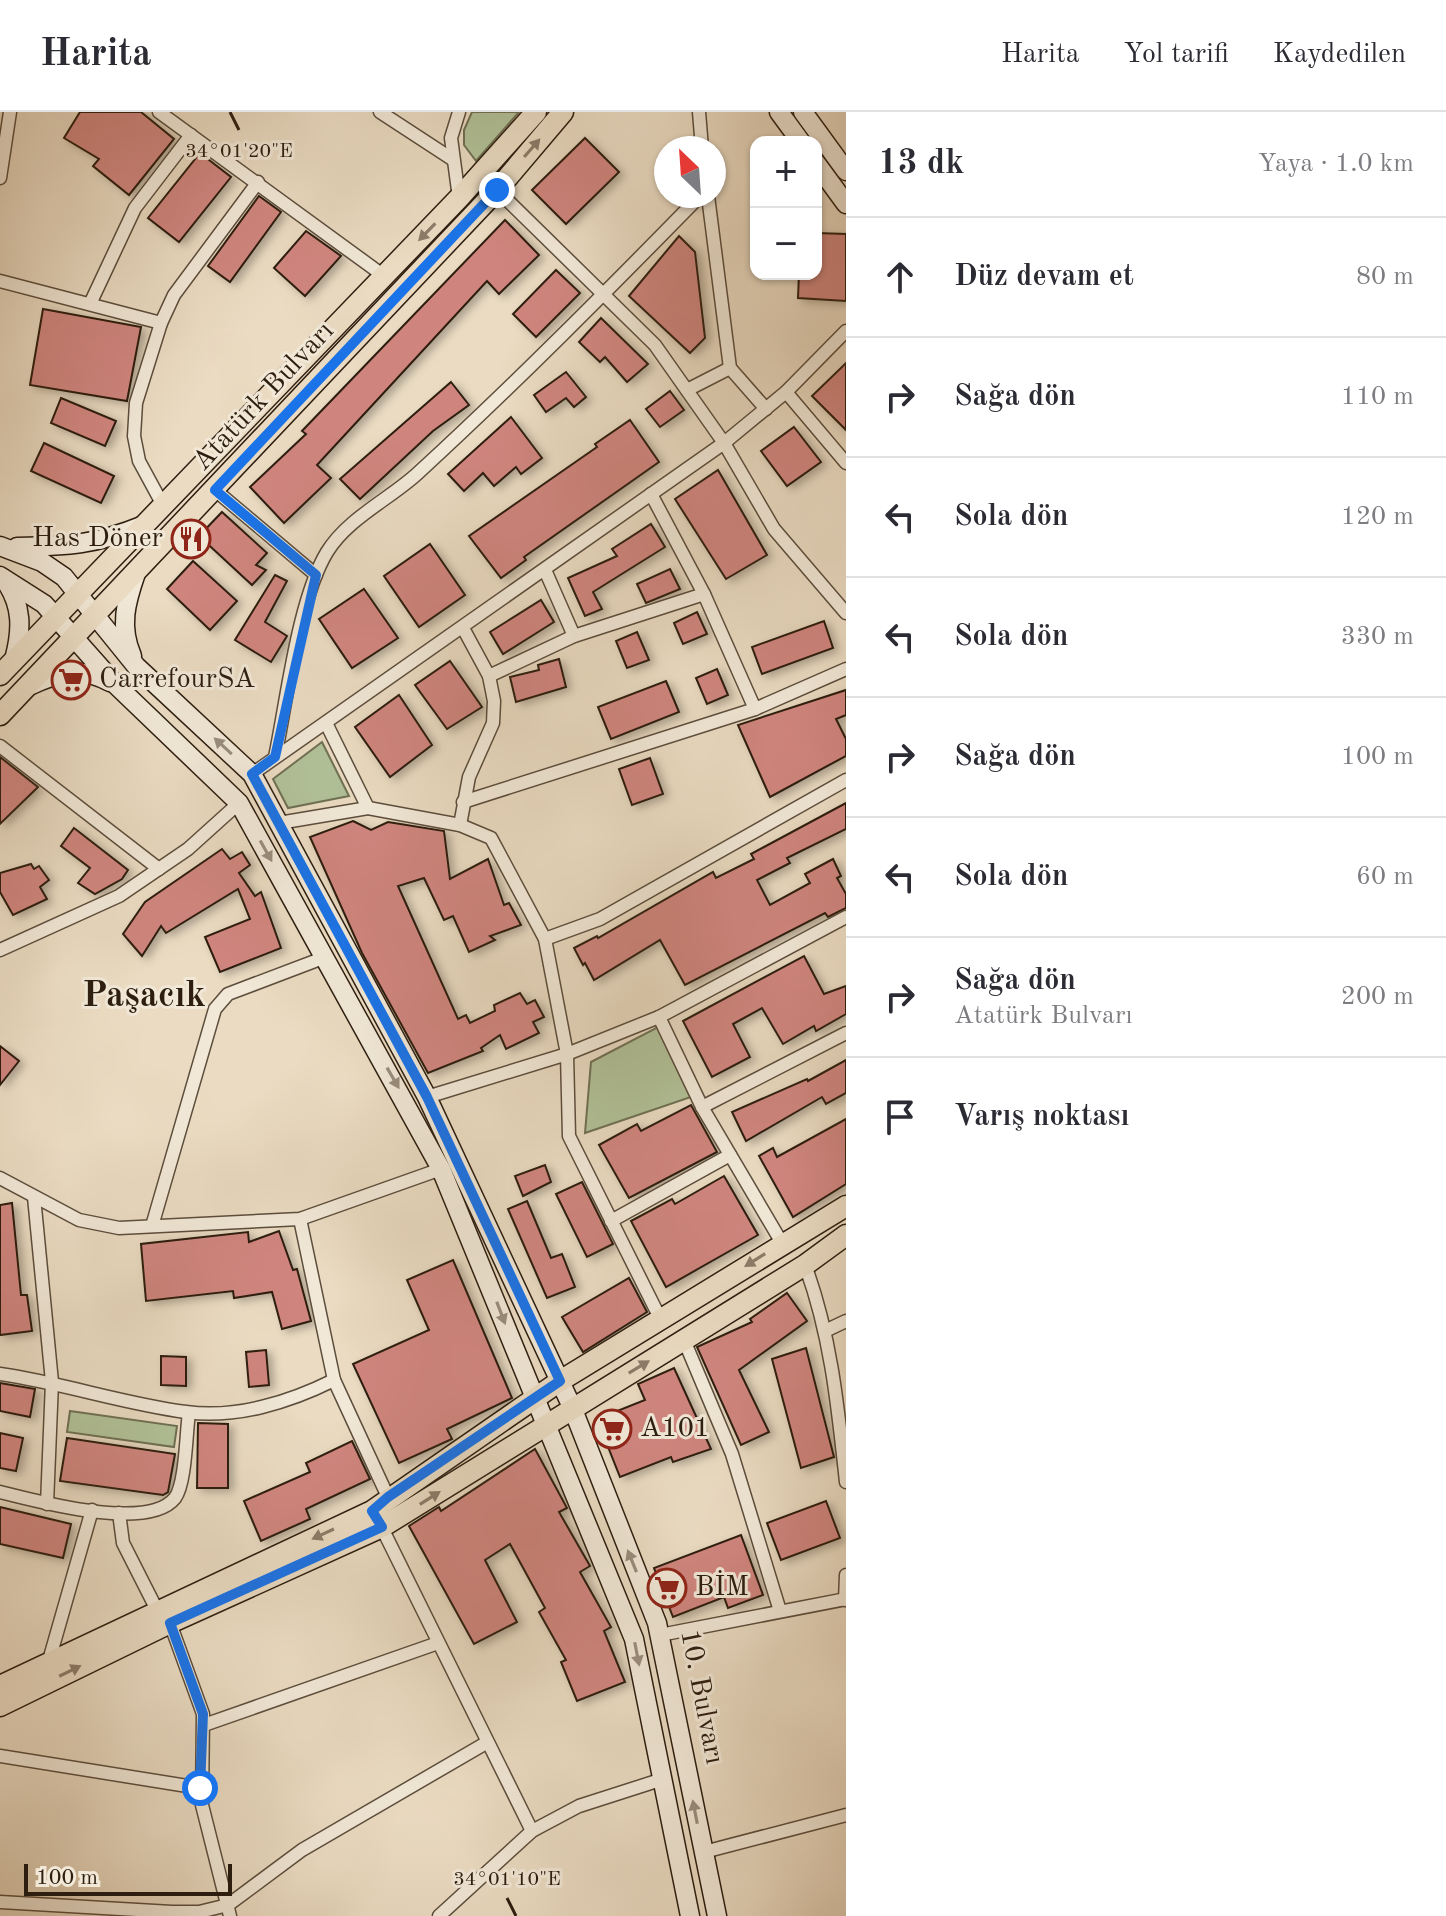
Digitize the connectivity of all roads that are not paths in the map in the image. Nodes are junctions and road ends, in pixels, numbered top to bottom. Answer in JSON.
{"nodes":[{"id":1,"x":10,"y":112,"type":"edge"},
{"id":2,"x":159,"y":112,"type":"edge"},
{"id":3,"x":380,"y":112,"type":"edge"},
{"id":4,"x":459,"y":112,"type":"edge"},
{"id":5,"x":536,"y":112,"type":"edge"},
{"id":6,"x":563,"y":112,"type":"edge"},
{"id":7,"x":699,"y":112,"type":"edge"},
{"id":8,"x":779,"y":112,"type":"edge"},
{"id":9,"x":803,"y":112,"type":"edge"},
{"id":10,"x":191,"y":135,"type":"junction"},
{"id":11,"x":701,"y":136,"type":"edge"},
{"id":12,"x":797,"y":136,"type":"edge"},
{"id":13,"x":452,"y":159,"type":"junction"},
{"id":14,"x":822,"y":171,"type":"edge"},
{"id":15,"x":846,"y":171,"type":"edge"},
{"id":16,"x":0,"y":178,"type":"edge"},
{"id":17,"x":258,"y":182,"type":"junction"},
{"id":18,"x":497,"y":190,"type":"junction"},
{"id":19,"x":459,"y":198,"type":"junction"},
{"id":20,"x":846,"y":204,"type":"edge"},
{"id":21,"x":688,"y":208,"type":"edge"},
{"id":22,"x":710,"y":208,"type":"edge"},
{"id":23,"x":384,"y":276,"type":"junction"},
{"id":24,"x":0,"y":281,"type":"edge"},
{"id":25,"x":605,"y":294,"type":"junction"},
{"id":26,"x":90,"y":304,"type":"junction"},
{"id":27,"x":161,"y":323,"type":"junction"},
{"id":28,"x":846,"y":331,"type":"edge"},
{"id":29,"x":730,"y":368,"type":"junction"},
{"id":30,"x":687,"y":390,"type":"junction"},
{"id":31,"x":786,"y":392,"type":"junction"},
{"id":32,"x":766,"y":409,"type":"junction"},
{"id":33,"x":724,"y":443,"type":"junction"},
{"id":34,"x":846,"y":463,"type":"edge"},
{"id":35,"x":215,"y":490,"type":"junction"},
{"id":36,"x":651,"y":494,"type":"junction"},
{"id":37,"x":164,"y":507,"type":"junction"},
{"id":38,"x":146,"y":524,"type":"junction"},
{"id":39,"x":2,"y":547,"type":"edge"},
{"id":40,"x":545,"y":570,"type":"junction"},
{"id":41,"x":136,"y":572,"type":"junction"},
{"id":42,"x":316,"y":575,"type":"junction"},
{"id":43,"x":1,"y":576,"type":"edge"},
{"id":44,"x":80,"y":594,"type":"junction"},
{"id":45,"x":704,"y":594,"type":"junction"},
{"id":46,"x":846,"y":613,"type":"edge"},
{"id":47,"x":96,"y":614,"type":"junction"},
{"id":48,"x":56,"y":616,"type":"junction"},
{"id":49,"x":463,"y":628,"type":"junction"},
{"id":50,"x":75,"y":635,"type":"junction"},
{"id":51,"x":574,"y":636,"type":"junction"},
{"id":52,"x":136,"y":666,"type":"junction"},
{"id":53,"x":7,"y":668,"type":"edge"},
{"id":54,"x":846,"y":669,"type":"edge"},
{"id":55,"x":489,"y":676,"type":"junction"},
{"id":56,"x":116,"y":685,"type":"junction"},
{"id":57,"x":26,"y":687,"type":"junction"},
{"id":58,"x":755,"y":709,"type":"junction"},
{"id":59,"x":0,"y":715,"type":"edge"},
{"id":60,"x":326,"y":723,"type":"junction"},
{"id":61,"x":0,"y":746,"type":"edge"},
{"id":62,"x":275,"y":757,"type":"junction"},
{"id":63,"x":252,"y":774,"type":"junction"},
{"id":64,"x":846,"y":780,"type":"edge"},
{"id":65,"x":463,"y":802,"type":"junction"},
{"id":66,"x":239,"y":803,"type":"junction"},
{"id":67,"x":368,"y":808,"type":"junction"},
{"id":68,"x":279,"y":823,"type":"junction"},
{"id":69,"x":460,"y":825,"type":"junction"},
{"id":70,"x":159,"y":869,"type":"junction"},
{"id":71,"x":846,"y":917,"type":"edge"},
{"id":72,"x":545,"y":939,"type":"junction"},
{"id":73,"x":0,"y":950,"type":"edge"},
{"id":74,"x":323,"y":958,"type":"junction"},
{"id":75,"x":659,"y":1017,"type":"junction"},
{"id":76,"x":846,"y":1033,"type":"edge"},
{"id":77,"x":567,"y":1054,"type":"junction"},
{"id":78,"x":427,"y":1097,"type":"junction"},
{"id":79,"x":702,"y":1107,"type":"junction"},
{"id":80,"x":730,"y":1155,"type":"junction"},
{"id":81,"x":441,"y":1169,"type":"junction"},
{"id":82,"x":0,"y":1178,"type":"edge"},
{"id":83,"x":34,"y":1197,"type":"junction"},
{"id":84,"x":846,"y":1206,"type":"edge"},
{"id":85,"x":300,"y":1219,"type":"junction"},
{"id":86,"x":611,"y":1221,"type":"junction"},
{"id":87,"x":152,"y":1226,"type":"junction"},
{"id":88,"x":846,"y":1235,"type":"edge"},
{"id":89,"x":782,"y":1243,"type":"junction"},
{"id":90,"x":805,"y":1265,"type":"junction"},
{"id":91,"x":660,"y":1318,"type":"junction"},
{"id":92,"x":846,"y":1321,"type":"edge"},
{"id":93,"x":825,"y":1331,"type":"junction"},
{"id":94,"x":684,"y":1340,"type":"junction"},
{"id":95,"x":0,"y":1374,"type":"edge"},
{"id":96,"x":334,"y":1380,"type":"junction"},
{"id":97,"x":560,"y":1381,"type":"junction"},
{"id":98,"x":52,"y":1382,"type":"junction"},
{"id":99,"x":841,"y":1387,"type":"edge"},
{"id":100,"x":536,"y":1401,"type":"junction"},
{"id":101,"x":572,"y":1407,"type":"junction"},
{"id":102,"x":189,"y":1413,"type":"junction"},
{"id":103,"x":547,"y":1425,"type":"junction"},
{"id":104,"x":846,"y":1482,"type":"edge"},
{"id":105,"x":0,"y":1492,"type":"edge"},
{"id":106,"x":388,"y":1497,"type":"junction"},
{"id":107,"x":47,"y":1504,"type":"junction"},
{"id":108,"x":92,"y":1510,"type":"junction"},
{"id":109,"x":119,"y":1513,"type":"junction"},
{"id":110,"x":377,"y":1519,"type":"junction"},
{"id":111,"x":846,"y":1575,"type":"edge"},
{"id":112,"x":845,"y":1600,"type":"edge"},
{"id":113,"x":780,"y":1611,"type":"junction"},
{"id":114,"x":164,"y":1617,"type":"junction"},
{"id":115,"x":660,"y":1635,"type":"junction"},
{"id":116,"x":438,"y":1643,"type":"junction"},
{"id":117,"x":48,"y":1664,"type":"junction"},
{"id":118,"x":0,"y":1686,"type":"edge"},
{"id":119,"x":0,"y":1706,"type":"edge"},
{"id":120,"x":204,"y":1725,"type":"junction"},
{"id":121,"x":486,"y":1743,"type":"junction"},
{"id":122,"x":0,"y":1756,"type":"edge"},
{"id":123,"x":663,"y":1779,"type":"junction"},
{"id":124,"x":200,"y":1788,"type":"junction"},
{"id":125,"x":846,"y":1815,"type":"edge"},
{"id":126,"x":532,"y":1831,"type":"junction"},
{"id":127,"x":704,"y":1852,"type":"junction"},
{"id":128,"x":0,"y":1902,"type":"edge"},
{"id":129,"x":229,"y":1910,"type":"edge"},
{"id":130,"x":439,"y":1916,"type":"edge"},
{"id":131,"x":690,"y":1916,"type":"edge"},
{"id":132,"x":717,"y":1916,"type":"edge"}],
"edges":[{"from":1,"to":16,"type":"street"},
{"from":2,"to":10,"type":"street"},
{"from":3,"to":13,"type":"street"},
{"from":4,"to":13,"type":"street"},
{"from":5,"to":19,"type":"main road","name":"Atatürk Bulvarı"},
{"from":18,"to":6,"type":"main road","name":"Atatürk Bulvarı","one_way":true},
{"from":7,"to":11,"type":"street"},
{"from":8,"to":12,"type":"main road"},
{"from":9,"to":15,"type":"main road"},
{"from":10,"to":17,"type":"street"},
{"from":10,"to":26,"type":"street"},
{"from":13,"to":19,"type":"street"},
{"from":14,"to":20,"type":"main road"},
{"from":17,"to":23,"type":"street"},
{"from":17,"to":27,"type":"street"},
{"from":18,"to":25,"type":"street"},
{"from":18,"to":35,"type":"main road","name":"Atatürk Bulvarı"},
{"from":19,"to":23,"type":"main road","name":"Atatürk Bulvarı","one_way":true},
{"from":21,"to":25,"type":"street"},
{"from":22,"to":29,"type":"street"},
{"from":23,"to":37,"type":"main road","name":"Atatürk Bulvarı"},
{"from":24,"to":26,"type":"street"},
{"from":25,"to":30,"type":"street"},
{"from":25,"to":42,"type":"street"},
{"from":26,"to":27,"type":"street"},
{"from":27,"to":37,"type":"street"},
{"from":28,"to":31,"type":"street"},
{"from":29,"to":30,"type":"street"},
{"from":29,"to":32,"type":"street"},
{"from":30,"to":33,"type":"street"},
{"from":31,"to":32,"type":"street"},
{"from":31,"to":34,"type":"street"},
{"from":32,"to":33,"type":"street"},
{"from":33,"to":36,"type":"street"},
{"from":33,"to":46,"type":"street"},
{"from":35,"to":41,"type":"main road","name":"Atatürk Bulvarı"},
{"from":35,"to":42,"type":"street"},
{"from":36,"to":40,"type":"street"},
{"from":36,"to":45,"type":"street"},
{"from":37,"to":38,"type":"main road","name":"Atatürk Bulvarı"},
{"from":38,"to":39,"type":"main road"},
{"from":38,"to":44,"type":"main road","name":"Atatürk Bulvarı"},
{"from":39,"to":44,"type":"main road","name":"10. Bulvarı"},
{"from":40,"to":49,"type":"street"},
{"from":40,"to":51,"type":"street"},
{"from":41,"to":47,"type":"main road","name":"Atatürk Bulvarı"},
{"from":41,"to":52,"type":"main road"},
{"from":42,"to":62,"type":"street"},
{"from":43,"to":48,"type":"main road","name":"10. Bulvarı"},
{"from":43,"to":53,"type":"main road"},
{"from":44,"to":47,"type":"main road","name":"10. Bulvarı"},
{"from":44,"to":48,"type":"main road","name":"Atatürk Bulvarı"},
{"from":45,"to":51,"type":"street"},
{"from":45,"to":58,"type":"street"},
{"from":47,"to":50,"type":"main road","name":"Atatürk Bulvarı"},
{"from":47,"to":52,"type":"main road","name":"10. Bulvarı"},
{"from":48,"to":50,"type":"main road","name":"10. Bulvarı"},
{"from":48,"to":53,"type":"main road","name":"Atatürk Bulvarı"},
{"from":49,"to":55,"type":"street"},
{"from":49,"to":60,"type":"street"},
{"from":50,"to":56,"type":"main road","name":"10. Bulvarı"},
{"from":50,"to":57,"type":"main road","name":"Atatürk Bulvarı"},
{"from":51,"to":55,"type":"street"},
{"from":63,"to":52,"type":"main road","name":"10. Bulvarı","one_way":true},
{"from":54,"to":58,"type":"street"},
{"from":55,"to":65,"type":"street"},
{"from":56,"to":57,"type":"main road"},
{"from":56,"to":66,"type":"main road","name":"10. Bulvarı"},
{"from":57,"to":59,"type":"main road","name":"Atatürk Bulvarı"},
{"from":58,"to":65,"type":"street"},
{"from":60,"to":62,"type":"street"},
{"from":60,"to":67,"type":"street"},
{"from":61,"to":70,"type":"street"},
{"from":62,"to":63,"type":"street"},
{"from":63,"to":68,"type":"main road","name":"10. Bulvarı"},
{"from":64,"to":72,"type":"street"},
{"from":65,"to":69,"type":"street"},
{"from":66,"to":70,"type":"street"},
{"from":66,"to":74,"type":"main road","name":"10. Bulvarı","one_way":true},
{"from":67,"to":68,"type":"street"},
{"from":67,"to":69,"type":"street"},
{"from":68,"to":78,"type":"main road","name":"10. Bulvarı"},
{"from":69,"to":72,"type":"street"},
{"from":70,"to":73,"type":"street"},
{"from":71,"to":75,"type":"street"},
{"from":72,"to":77,"type":"street"},
{"from":74,"to":81,"type":"main road","name":"10. Bulvarı","one_way":true},
{"from":74,"to":87,"type":"street"},
{"from":75,"to":77,"type":"street"},
{"from":75,"to":79,"type":"street"},
{"from":76,"to":79,"type":"street"},
{"from":77,"to":78,"type":"street"},
{"from":77,"to":86,"type":"street"},
{"from":78,"to":97,"type":"main road","name":"10. Bulvarı"},
{"from":79,"to":80,"type":"street"},
{"from":80,"to":86,"type":"street"},
{"from":80,"to":89,"type":"street"},
{"from":81,"to":85,"type":"street"},
{"from":81,"to":100,"type":"main road","name":"10. Bulvarı","one_way":true},
{"from":82,"to":83,"type":"street"},
{"from":83,"to":87,"type":"street"},
{"from":83,"to":98,"type":"street"},
{"from":84,"to":89,"type":"main road"},
{"from":85,"to":87,"type":"street"},
{"from":85,"to":96,"type":"street"},
{"from":86,"to":91,"type":"street"},
{"from":88,"to":90,"type":"main road"},
{"from":89,"to":91,"type":"main road","one_way":true},
{"from":90,"to":93,"type":"street"},
{"from":90,"to":94,"type":"main road"},
{"from":91,"to":97,"type":"main road"},
{"from":92,"to":93,"type":"street"},
{"from":93,"to":99,"type":"street"},
{"from":101,"to":94,"type":"main road","one_way":true},
{"from":94,"to":113,"type":"street"},
{"from":95,"to":98,"type":"street"},
{"from":96,"to":102,"type":"street"},
{"from":96,"to":106,"type":"street"},
{"from":97,"to":100,"type":"main road"},
{"from":97,"to":101,"type":"main road","name":"10. Bulvarı"},
{"from":98,"to":102,"type":"street"},
{"from":98,"to":107,"type":"street"},
{"from":99,"to":104,"type":"street"},
{"from":100,"to":103,"type":"main road","name":"10. Bulvarı"},
{"from":100,"to":106,"type":"main road"},
{"from":101,"to":103,"type":"main road"},
{"from":115,"to":101,"type":"main road","name":"10. Bulvarı","one_way":true},
{"from":102,"to":109,"type":"street"},
{"from":110,"to":103,"type":"main road","one_way":true},
{"from":103,"to":123,"type":"main road","name":"10. Bulvarı","one_way":true},
{"from":105,"to":107,"type":"street"},
{"from":106,"to":110,"type":"main road"},
{"from":107,"to":108,"type":"street"},
{"from":108,"to":109,"type":"street"},
{"from":108,"to":117,"type":"street"},
{"from":109,"to":114,"type":"street"},
{"from":110,"to":114,"type":"main road"},
{"from":110,"to":116,"type":"street"},
{"from":111,"to":112,"type":"street"},
{"from":112,"to":113,"type":"street"},
{"from":113,"to":115,"type":"street"},
{"from":114,"to":117,"type":"main road"},
{"from":119,"to":114,"type":"main road","one_way":true},
{"from":114,"to":120,"type":"street"},
{"from":127,"to":115,"type":"main road","name":"10. Bulvarı","one_way":true},
{"from":116,"to":120,"type":"street"},
{"from":116,"to":121,"type":"street"},
{"from":117,"to":118,"type":"main road"},
{"from":120,"to":124,"type":"street"},
{"from":121,"to":126,"type":"street"},
{"from":121,"to":129,"type":"street"},
{"from":122,"to":124,"type":"street"},
{"from":123,"to":126,"type":"street"},
{"from":123,"to":131,"type":"main road","name":"10. Bulvarı"},
{"from":124,"to":129,"type":"street"},
{"from":125,"to":127,"type":"street"},
{"from":126,"to":130,"type":"street"},
{"from":127,"to":132,"type":"main road","name":"10. Bulvarı"},
{"from":128,"to":129,"type":"street"}]}
